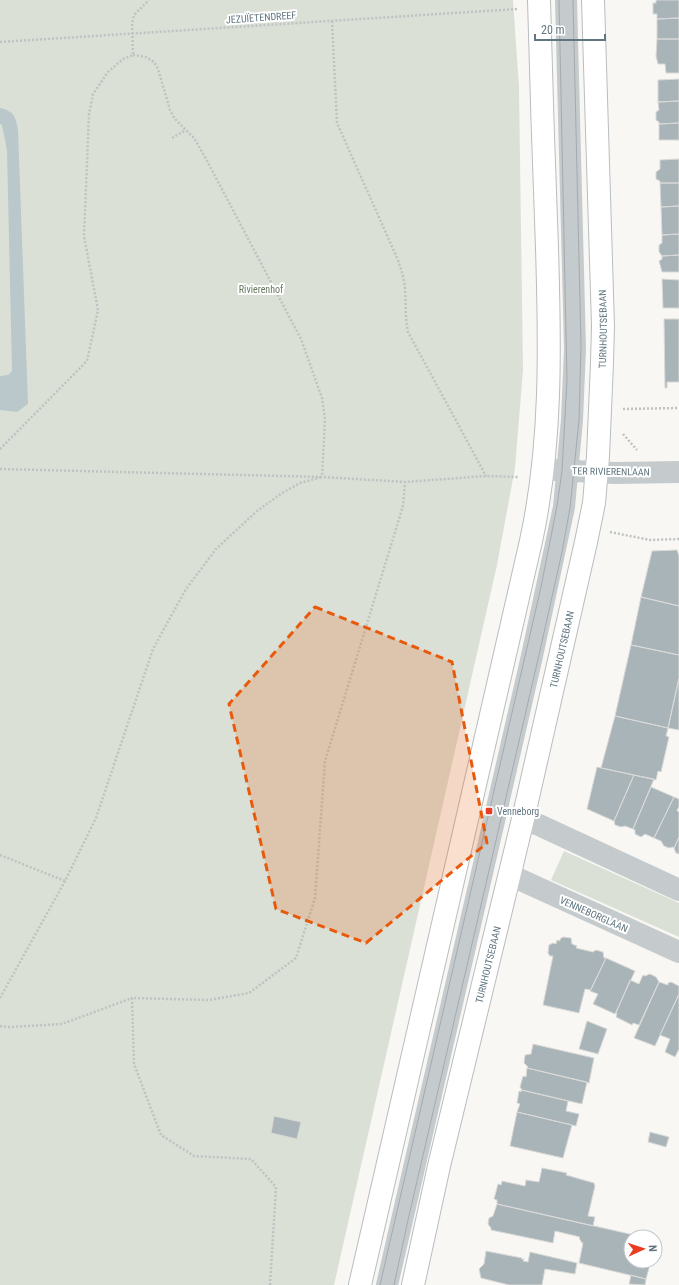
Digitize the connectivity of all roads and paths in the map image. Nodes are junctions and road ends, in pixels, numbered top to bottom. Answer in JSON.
{"nodes":[{"id":1,"x":149,"y":0,"type":"edge"},
{"id":2,"x":539,"y":0,"type":"edge"},
{"id":3,"x":566,"y":0,"type":"edge"},
{"id":4,"x":593,"y":0,"type":"edge"},
{"id":5,"x":519,"y":9,"type":"dead end"},
{"id":6,"x":332,"y":20,"type":"junction"},
{"id":7,"x":132,"y":34,"type":"junction"},
{"id":8,"x":0,"y":42,"type":"edge"},
{"id":9,"x":133,"y":55,"type":"junction"},
{"id":10,"x":186,"y":130,"type":"junction"},
{"id":11,"x":172,"y":138,"type":"dead end"},
{"id":12,"x":679,"y":408,"type":"edge"},
{"id":13,"x":619,"y":409,"type":"dead end"},
{"id":14,"x":0,"y":449,"type":"edge"},
{"id":15,"x":0,"y":469,"type":"edge"},
{"id":16,"x":568,"y":471,"type":"junction"},
{"id":17,"x":597,"y":472,"type":"junction"},
{"id":18,"x":679,"y":472,"type":"edge"},
{"id":19,"x":542,"y":474,"type":"junction"},
{"id":20,"x":486,"y":476,"type":"junction"},
{"id":21,"x":322,"y":477,"type":"junction"},
{"id":22,"x":405,"y":482,"type":"junction"},
{"id":23,"x":606,"y":532,"type":"dead end"},
{"id":24,"x":679,"y":539,"type":"edge"},
{"id":25,"x":523,"y":819,"type":"junction"},
{"id":26,"x":0,"y":854,"type":"edge"},
{"id":27,"x":510,"y":875,"type":"junction"},
{"id":28,"x":64,"y":881,"type":"junction"},
{"id":29,"x":679,"y":890,"type":"edge"},
{"id":30,"x":679,"y":952,"type":"edge"},
{"id":31,"x":0,"y":998,"type":"edge"},
{"id":32,"x":132,"y":998,"type":"junction"},
{"id":33,"x":0,"y":1026,"type":"edge"},
{"id":34,"x":270,"y":1285,"type":"edge"},
{"id":35,"x":360,"y":1285,"type":"edge"},
{"id":36,"x":387,"y":1285,"type":"edge"},
{"id":37,"x":413,"y":1285,"type":"edge"}],
"edges":[{"from":1,"to":7,"type":"path"},
{"from":2,"to":19,"type":"main road"},
{"from":3,"to":16,"type":"street"},
{"from":4,"to":17,"type":"main road","name":"TURNHOUTSEBAAN"},
{"from":5,"to":6,"type":"path","name":"JEZUÏETENDREEF"},
{"from":6,"to":7,"type":"path","name":"JEZUÏETENDREEF"},
{"from":6,"to":20,"type":"path"},
{"from":7,"to":8,"type":"path","name":"JEZUÏETENDREEF"},
{"from":7,"to":9,"type":"path"},
{"from":9,"to":10,"type":"path"},
{"from":9,"to":14,"type":"path"},
{"from":10,"to":11,"type":"path"},
{"from":10,"to":21,"type":"path"},
{"from":12,"to":13,"type":"path"},
{"from":15,"to":21,"type":"path"},
{"from":16,"to":17,"type":"street","name":"TER RIVIERENLAAN"},
{"from":16,"to":19,"type":"street","name":"TER RIVIERENLAAN"},
{"from":16,"to":36,"type":"street"},
{"from":17,"to":18,"type":"street","name":"TER RIVIERENLAAN"},
{"from":17,"to":25,"type":"main road","name":"TURNHOUTSEBAAN"},
{"from":19,"to":20,"type":"path"},
{"from":19,"to":35,"type":"main road"},
{"from":20,"to":22,"type":"path"},
{"from":21,"to":22,"type":"path"},
{"from":21,"to":28,"type":"path"},
{"from":22,"to":32,"type":"path"},
{"from":23,"to":24,"type":"path"},
{"from":25,"to":27,"type":"main road","name":"TURNHOUTSEBAAN"},
{"from":25,"to":29,"type":"street"},
{"from":26,"to":28,"type":"path"},
{"from":27,"to":30,"type":"street","name":"VENNEBORGLAAN"},
{"from":27,"to":37,"type":"main road","name":"TURNHOUTSEBAAN"},
{"from":28,"to":31,"type":"path"},
{"from":32,"to":33,"type":"path"},
{"from":32,"to":34,"type":"path"}]}
